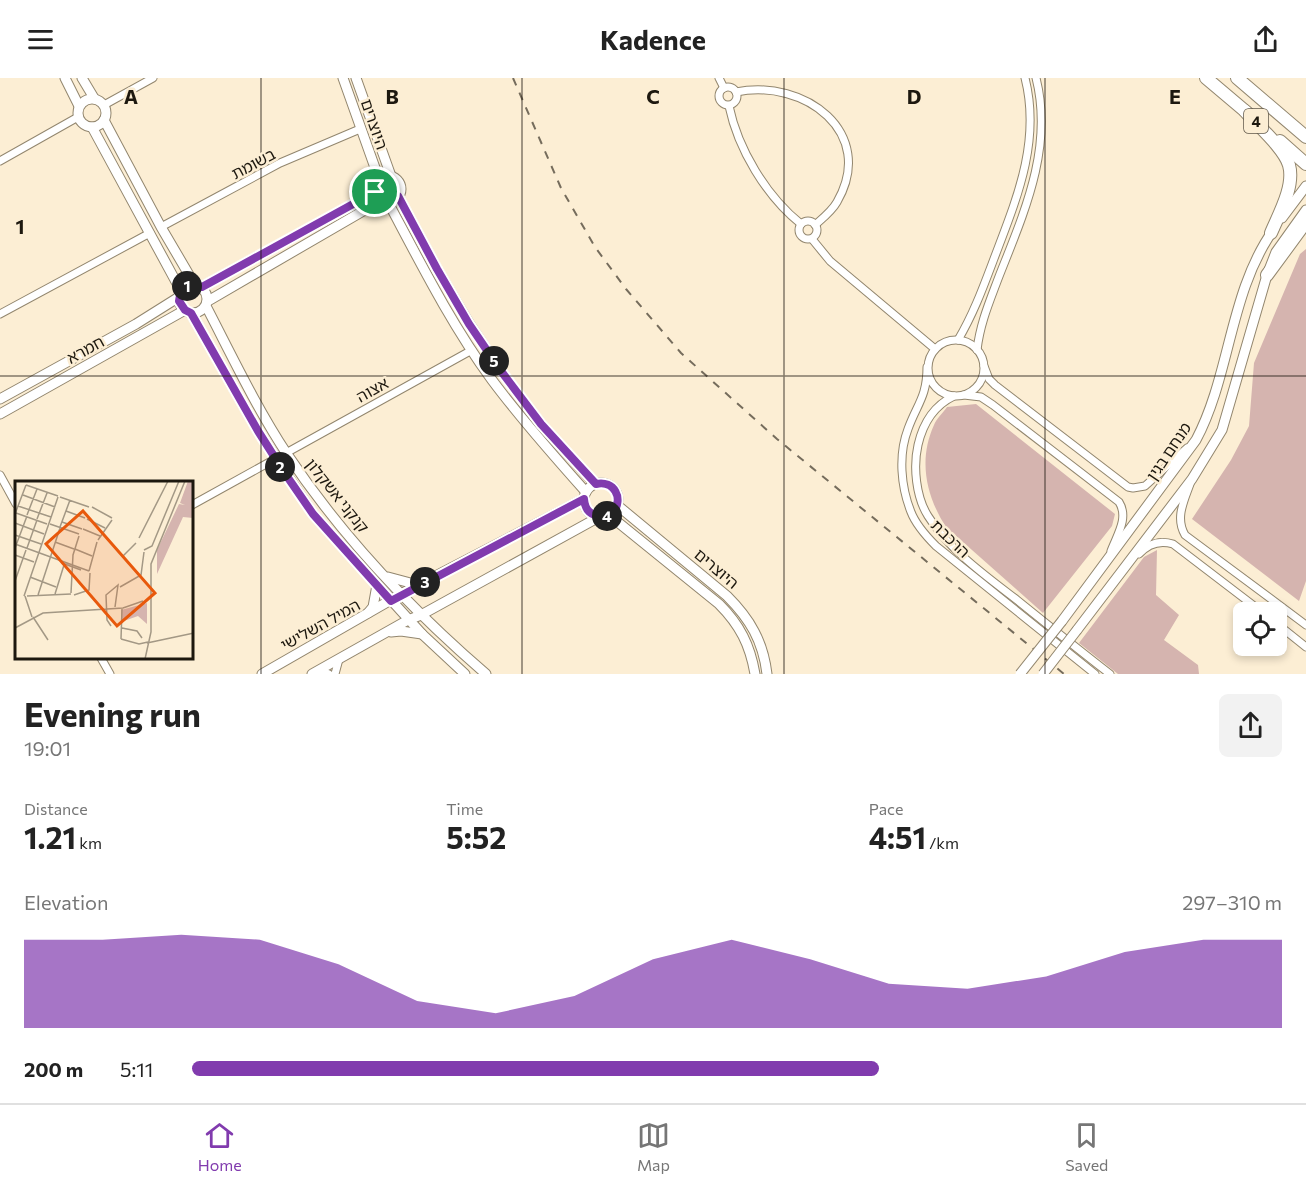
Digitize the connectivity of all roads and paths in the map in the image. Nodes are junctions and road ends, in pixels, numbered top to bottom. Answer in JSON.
{"nodes":[{"id":1,"x":65,"y":78,"type":"edge"},
{"id":2,"x":82,"y":78,"type":"edge"},
{"id":3,"x":153,"y":78,"type":"edge"},
{"id":4,"x":343,"y":78,"type":"edge"},
{"id":5,"x":356,"y":78,"type":"edge"},
{"id":6,"x":719,"y":78,"type":"edge"},
{"id":7,"x":1025,"y":78,"type":"edge"},
{"id":8,"x":1036,"y":78,"type":"edge"},
{"id":9,"x":1206,"y":78,"type":"edge"},
{"id":10,"x":1237,"y":78,"type":"edge"},
{"id":11,"x":724,"y":88,"type":"junction"},
{"id":12,"x":736,"y":92,"type":"junction"},
{"id":13,"x":94,"y":98,"type":"junction"},
{"id":14,"x":79,"y":105,"type":"junction"},
{"id":15,"x":104,"y":105,"type":"junction"},
{"id":16,"x":729,"y":106,"type":"junction"},
{"id":17,"x":1245,"y":111,"type":"junction"},
{"id":18,"x":78,"y":117,"type":"junction"},
{"id":19,"x":104,"y":120,"type":"junction"},
{"id":20,"x":92,"y":127,"type":"junction"},
{"id":21,"x":360,"y":129,"type":"junction"},
{"id":22,"x":1306,"y":137,"type":"edge"},
{"id":23,"x":0,"y":160,"type":"edge"},
{"id":24,"x":1306,"y":164,"type":"edge"},
{"id":25,"x":391,"y":176,"type":"junction"},
{"id":26,"x":379,"y":179,"type":"junction"},
{"id":27,"x":1306,"y":186,"type":"edge"},
{"id":28,"x":375,"y":192,"type":"junction"},
{"id":29,"x":398,"y":196,"type":"junction"},
{"id":30,"x":385,"y":201,"type":"junction"},
{"id":31,"x":1306,"y":210,"type":"edge"},
{"id":32,"x":1306,"y":222,"type":"edge"},
{"id":33,"x":801,"y":224,"type":"junction"},
{"id":34,"x":815,"y":225,"type":"junction"},
{"id":35,"x":161,"y":227,"type":"junction"},
{"id":36,"x":150,"y":233,"type":"junction"},
{"id":37,"x":1271,"y":233,"type":"junction"},
{"id":38,"x":812,"y":239,"type":"junction"},
{"id":39,"x":1267,"y":275,"type":"junction"},
{"id":40,"x":198,"y":286,"type":"junction"},
{"id":41,"x":180,"y":294,"type":"junction"},
{"id":42,"x":207,"y":303,"type":"junction"},
{"id":43,"x":188,"y":312,"type":"junction"},
{"id":44,"x":0,"y":314,"type":"edge"},
{"id":45,"x":958,"y":340,"type":"junction"},
{"id":46,"x":935,"y":349,"type":"junction"},
{"id":47,"x":472,"y":350,"type":"junction"},
{"id":48,"x":977,"y":350,"type":"junction"},
{"id":49,"x":984,"y":366,"type":"junction"},
{"id":50,"x":927,"y":367,"type":"junction"},
{"id":51,"x":964,"y":395,"type":"junction"},
{"id":52,"x":954,"y":396,"type":"junction"},
{"id":53,"x":0,"y":399,"type":"edge"},
{"id":54,"x":0,"y":414,"type":"edge"},
{"id":55,"x":1196,"y":440,"type":"junction"},
{"id":56,"x":286,"y":453,"type":"junction"},
{"id":57,"x":275,"y":459,"type":"junction"},
{"id":58,"x":0,"y":475,"type":"edge"},
{"id":59,"x":1192,"y":479,"type":"junction"},
{"id":60,"x":596,"y":484,"type":"junction"},
{"id":61,"x":585,"y":495,"type":"junction"},
{"id":62,"x":15,"y":502,"type":"edge"},
{"id":63,"x":194,"y":504,"type":"edge"},
{"id":64,"x":618,"y":505,"type":"junction"},
{"id":65,"x":609,"y":515,"type":"junction"},
{"id":66,"x":598,"y":517,"type":"junction"},
{"id":67,"x":1107,"y":560,"type":"junction"},
{"id":68,"x":1119,"y":575,"type":"junction"},
{"id":69,"x":386,"y":576,"type":"junction"},
{"id":70,"x":377,"y":585,"type":"junction"},
{"id":71,"x":418,"y":585,"type":"junction"},
{"id":72,"x":403,"y":593,"type":"junction"},
{"id":73,"x":391,"y":601,"type":"junction"},
{"id":74,"x":444,"y":601,"type":"junction"},
{"id":75,"x":1249,"y":602,"type":"edge"},
{"id":76,"x":367,"y":614,"type":"junction"},
{"id":77,"x":421,"y":615,"type":"junction"},
{"id":78,"x":408,"y":620,"type":"junction"},
{"id":79,"x":1306,"y":625,"type":"edge"},
{"id":80,"x":434,"y":627,"type":"junction"},
{"id":81,"x":1287,"y":632,"type":"edge"},
{"id":82,"x":386,"y":633,"type":"junction"},
{"id":83,"x":422,"y":634,"type":"junction"},
{"id":84,"x":1306,"y":647,"type":"edge"},
{"id":85,"x":102,"y":659,"type":"edge"},
{"id":86,"x":339,"y":659,"type":"junction"},
{"id":87,"x":316,"y":672,"type":"edge"},
{"id":88,"x":110,"y":674,"type":"edge"},
{"id":89,"x":262,"y":674,"type":"edge"},
{"id":90,"x":329,"y":674,"type":"edge"},
{"id":91,"x":335,"y":674,"type":"edge"},
{"id":92,"x":465,"y":674,"type":"edge"},
{"id":93,"x":486,"y":674,"type":"edge"},
{"id":94,"x":755,"y":674,"type":"edge"},
{"id":95,"x":767,"y":674,"type":"edge"},
{"id":96,"x":1020,"y":674,"type":"edge"},
{"id":97,"x":1043,"y":674,"type":"edge"},
{"id":98,"x":1095,"y":674,"type":"edge"},
{"id":99,"x":1110,"y":674,"type":"edge"}],
"edges":[{"from":1,"to":14,"type":"street"},
{"from":2,"to":13,"type":"street"},
{"from":3,"to":15,"type":"street"},
{"from":4,"to":21,"type":"street","name":"היוצרים"},
{"from":5,"to":25,"type":"street","name":"היוצרים"},
{"from":6,"to":11,"type":"street"},
{"from":7,"to":45,"type":"street"},
{"from":8,"to":48,"type":"street"},
{"from":9,"to":17,"type":"highway","number":"4"},
{"from":10,"to":22,"type":"highway","number":"4"},
{"from":11,"to":12,"type":"street"},
{"from":11,"to":16,"type":"street"},
{"from":12,"to":16,"type":"street"},
{"from":12,"to":34,"type":"street"},
{"from":13,"to":14,"type":"street"},
{"from":13,"to":15,"type":"street"},
{"from":14,"to":18,"type":"street"},
{"from":15,"to":19,"type":"street"},
{"from":16,"to":33,"type":"street"},
{"from":17,"to":24,"type":"highway","number":"4"},
{"from":17,"to":37,"type":"highway"},
{"from":18,"to":20,"type":"street"},
{"from":18,"to":23,"type":"street"},
{"from":19,"to":20,"type":"street"},
{"from":19,"to":35,"type":"street"},
{"from":20,"to":36,"type":"street"},
{"from":21,"to":26,"type":"street","name":"היוצרים"},
{"from":21,"to":35,"type":"street","name":"בשומת"},
{"from":25,"to":26,"type":"street"},
{"from":25,"to":29,"type":"street"},
{"from":26,"to":28,"type":"street"},
{"from":27,"to":37,"type":"street","name":"מנחם בגין"},
{"from":28,"to":30,"type":"street"},
{"from":28,"to":40,"type":"street"},
{"from":29,"to":30,"type":"street"},
{"from":29,"to":60,"type":"street"},
{"from":30,"to":42,"type":"street"},
{"from":30,"to":47,"type":"street"},
{"from":31,"to":39,"type":"street","name":"מנחם בגין"},
{"from":32,"to":39,"type":"highway"},
{"from":33,"to":34,"type":"street"},
{"from":33,"to":38,"type":"street"},
{"from":34,"to":38,"type":"street"},
{"from":35,"to":40,"type":"street"},
{"from":36,"to":41,"type":"street"},
{"from":36,"to":44,"type":"street"},
{"from":37,"to":55,"type":"street","name":"מנחם בגין"},
{"from":38,"to":46,"type":"street"},
{"from":39,"to":59,"type":"street","name":"מנחם בגין"},
{"from":40,"to":41,"type":"street"},
{"from":40,"to":42,"type":"street"},
{"from":41,"to":43,"type":"street"},
{"from":41,"to":53,"type":"street","name":"חמרא"},
{"from":42,"to":43,"type":"street"},
{"from":42,"to":56,"type":"street","name":"קנקני אשקלון"},
{"from":43,"to":54,"type":"street","name":"חמרא"},
{"from":43,"to":57,"type":"street","name":"קנקני אשקלון"},
{"from":45,"to":46,"type":"street"},
{"from":45,"to":48,"type":"street"},
{"from":46,"to":50,"type":"street"},
{"from":47,"to":56,"type":"street","name":"אצוה"},
{"from":47,"to":61,"type":"street"},
{"from":48,"to":49,"type":"street"},
{"from":49,"to":51,"type":"street"},
{"from":49,"to":55,"type":"street"},
{"from":50,"to":52,"type":"street"},
{"from":50,"to":98,"type":"street","name":"הרכבת"},
{"from":51,"to":52,"type":"street"},
{"from":51,"to":67,"type":"street"},
{"from":52,"to":99,"type":"street","name":"הרכבת"},
{"from":55,"to":67,"type":"street","name":"מנחם בגין"},
{"from":56,"to":69,"type":"street","name":"קנקני אשקלון"},
{"from":57,"to":63,"type":"street"},
{"from":57,"to":70,"type":"street","name":"קנקני אשקלון"},
{"from":58,"to":62,"type":"street"},
{"from":59,"to":68,"type":"street","name":"מנחם בגין"},
{"from":59,"to":79,"type":"street"},
{"from":60,"to":61,"type":"street"},
{"from":60,"to":64,"type":"street"},
{"from":61,"to":66,"type":"street"},
{"from":61,"to":71,"type":"street","name":"המיל השלישי"},
{"from":64,"to":65,"type":"street"},
{"from":64,"to":95,"type":"street","name":"היוצרים"},
{"from":65,"to":66,"type":"street"},
{"from":65,"to":94,"type":"street","name":"היוצרים"},
{"from":66,"to":74,"type":"street"},
{"from":67,"to":96,"type":"street","name":"מנחם בגין","bridge":true},
{"from":68,"to":75,"type":"street"},
{"from":68,"to":97,"type":"street","name":"מנחם בגין","bridge":true},
{"from":69,"to":71,"type":"street"},
{"from":69,"to":72,"type":"street","name":"קנקני אשקלון"},
{"from":70,"to":73,"type":"street","name":"קנקני אשקלון"},
{"from":70,"to":76,"type":"street"},
{"from":71,"to":72,"type":"street","name":"המיל השלישי"},
{"from":72,"to":73,"type":"street","name":"המיל השלישי"},
{"from":72,"to":77,"type":"street","name":"קנקני אשקלון"},
{"from":73,"to":76,"type":"street","name":"המיל השלישי"},
{"from":73,"to":78,"type":"street","name":"קנקני אשקלון"},
{"from":74,"to":77,"type":"street"},
{"from":74,"to":80,"type":"street"},
{"from":76,"to":89,"type":"street","name":"המיל השלישי"},
{"from":77,"to":78,"type":"street"},
{"from":77,"to":80,"type":"street","name":"קנקני אשקלון"},
{"from":78,"to":82,"type":"street"},
{"from":78,"to":83,"type":"street","name":"קנקני אשקלון"},
{"from":80,"to":93,"type":"street","name":"קנקני אשקלון"},
{"from":81,"to":84,"type":"street"},
{"from":82,"to":83,"type":"street"},
{"from":82,"to":86,"type":"street"},
{"from":83,"to":92,"type":"street","name":"קנקני אשקלון"},
{"from":85,"to":88,"type":"street"},
{"from":86,"to":87,"type":"street"},
{"from":86,"to":91,"type":"street"},
{"from":87,"to":90,"type":"street"}]}
